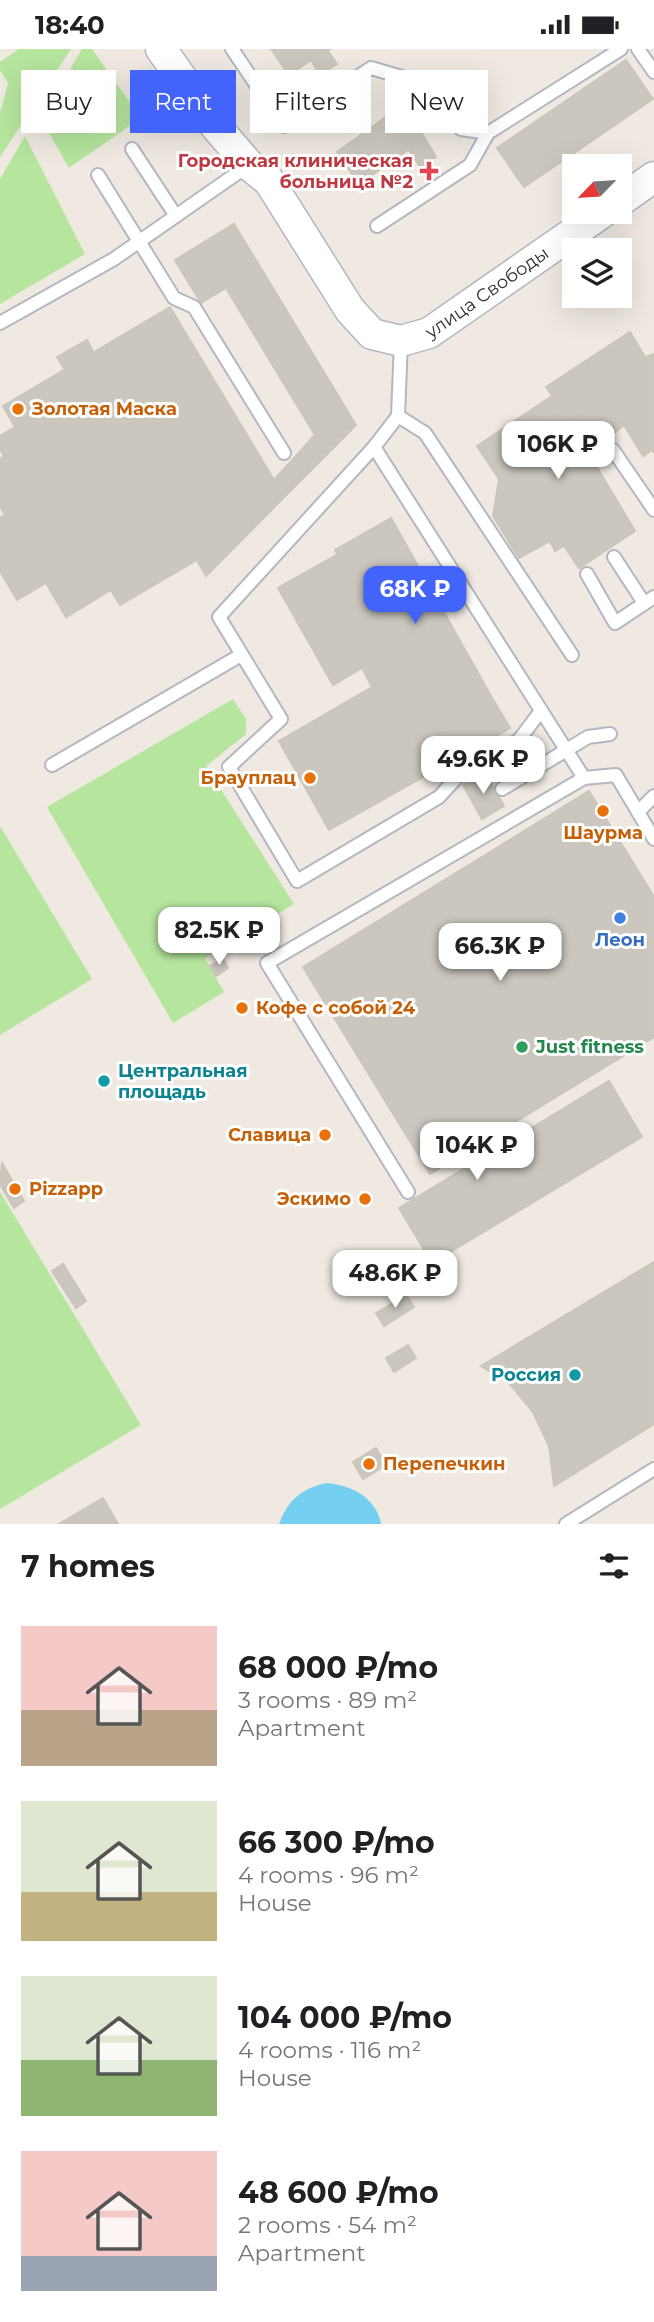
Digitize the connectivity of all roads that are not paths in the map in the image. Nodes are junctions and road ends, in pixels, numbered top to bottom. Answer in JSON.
{"nodes":[{"id":1,"x":161,"y":49,"type":"edge"},
{"id":2,"x":232,"y":49,"type":"edge"},
{"id":3,"x":621,"y":49,"type":"edge"},
{"id":4,"x":638,"y":49,"type":"edge"},
{"id":5,"x":385,"y":72,"type":"edge"},
{"id":6,"x":654,"y":72,"type":"edge"},
{"id":7,"x":488,"y":132,"type":"edge"},
{"id":8,"x":487,"y":133,"type":"edge"},
{"id":9,"x":132,"y":149,"type":"dead end"},
{"id":10,"x":249,"y":165,"type":"junction"},
{"id":11,"x":98,"y":175,"type":"dead end"},
{"id":12,"x":654,"y":177,"type":"edge"},
{"id":13,"x":632,"y":193,"type":"edge"},
{"id":14,"x":176,"y":216,"type":"junction"},
{"id":15,"x":586,"y":224,"type":"edge"},
{"id":16,"x":377,"y":226,"type":"dead end"},
{"id":17,"x":139,"y":242,"type":"junction"},
{"id":18,"x":0,"y":323,"type":"edge"},
{"id":19,"x":401,"y":341,"type":"junction"},
{"id":20,"x":398,"y":416,"type":"junction"},
{"id":21,"x":373,"y":447,"type":"junction"},
{"id":22,"x":613,"y":450,"type":"dead end"},
{"id":23,"x":284,"y":453,"type":"dead end"},
{"id":24,"x":654,"y":510,"type":"edge"},
{"id":25,"x":614,"y":557,"type":"dead end"},
{"id":26,"x":587,"y":574,"type":"dead end"},
{"id":27,"x":649,"y":600,"type":"edge"},
{"id":28,"x":242,"y":655,"type":"junction"},
{"id":29,"x":572,"y":655,"type":"dead end"},
{"id":30,"x":540,"y":712,"type":"junction"},
{"id":31,"x":610,"y":734,"type":"dead end"},
{"id":32,"x":566,"y":749,"type":"junction"},
{"id":33,"x":52,"y":765,"type":"dead end"},
{"id":34,"x":584,"y":778,"type":"junction"},
{"id":35,"x":502,"y":789,"type":"dead end"},
{"id":36,"x":654,"y":796,"type":"edge"},
{"id":37,"x":638,"y":812,"type":"junction"},
{"id":38,"x":654,"y":839,"type":"edge"},
{"id":39,"x":408,"y":1192,"type":"dead end"},
{"id":40,"x":654,"y":1469,"type":"edge"},
{"id":41,"x":566,"y":1524,"type":"edge"}],
"edges":[{"from":1,"to":10,"type":"street"},
{"from":2,"to":5,"type":"lane"},
{"from":3,"to":7,"type":"lane"},
{"from":4,"to":6,"type":"lane"},
{"from":8,"to":16,"type":"lane"},
{"from":9,"to":14,"type":"lane"},
{"from":10,"to":14,"type":"lane"},
{"from":10,"to":19,"type":"street"},
{"from":11,"to":17,"type":"lane"},
{"from":12,"to":13,"type":"street"},
{"from":14,"to":17,"type":"lane"},
{"from":15,"to":19,"type":"street","name":"улица Свободы"},
{"from":17,"to":18,"type":"lane"},
{"from":17,"to":23,"type":"lane"},
{"from":19,"to":20,"type":"lane"},
{"from":20,"to":21,"type":"lane"},
{"from":20,"to":29,"type":"lane"},
{"from":21,"to":28,"type":"lane"},
{"from":21,"to":30,"type":"lane"},
{"from":22,"to":24,"type":"lane"},
{"from":25,"to":27,"type":"lane"},
{"from":26,"to":27,"type":"lane"},
{"from":28,"to":30,"type":"lane"},
{"from":28,"to":33,"type":"lane"},
{"from":30,"to":32,"type":"lane"},
{"from":31,"to":32,"type":"lane"},
{"from":32,"to":34,"type":"lane"},
{"from":32,"to":35,"type":"lane"},
{"from":34,"to":37,"type":"lane"},
{"from":34,"to":39,"type":"lane"},
{"from":36,"to":37,"type":"lane"},
{"from":37,"to":38,"type":"lane"},
{"from":40,"to":41,"type":"lane"}]}
